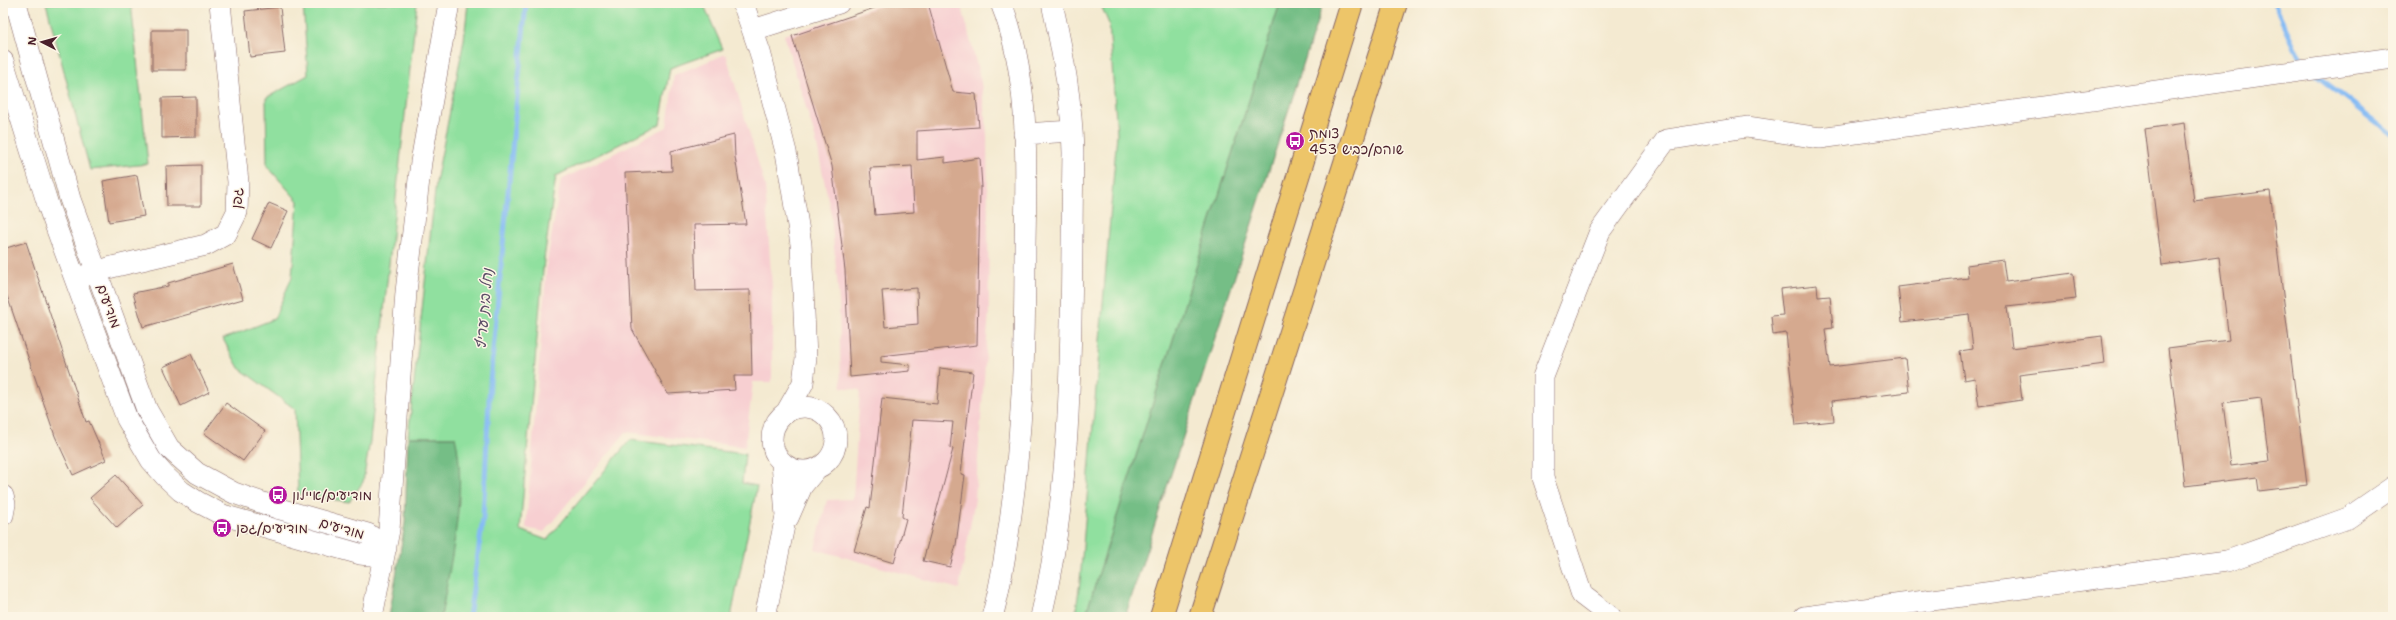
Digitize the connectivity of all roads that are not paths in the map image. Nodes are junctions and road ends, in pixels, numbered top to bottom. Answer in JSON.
{"nodes":[{"id":1,"x":16,"y":3,"type":"edge"},
{"id":2,"x":220,"y":3,"type":"edge"},
{"id":3,"x":449,"y":3,"type":"edge"},
{"id":4,"x":742,"y":3,"type":"edge"},
{"id":5,"x":839,"y":3,"type":"edge"},
{"id":6,"x":1001,"y":3,"type":"edge"},
{"id":7,"x":1052,"y":3,"type":"edge"},
{"id":8,"x":1352,"y":3,"type":"edge"},
{"id":9,"x":1396,"y":3,"type":"edge"},
{"id":10,"x":753,"y":30,"type":"junction"},
{"id":11,"x":2393,"y":58,"type":"edge"},
{"id":12,"x":3,"y":61,"type":"edge"},
{"id":13,"x":1072,"y":131,"type":"junction"},
{"id":14,"x":1024,"y":134,"type":"junction"},
{"id":15,"x":97,"y":272,"type":"junction"},
{"id":16,"x":75,"y":279,"type":"junction"},
{"id":17,"x":806,"y":358,"type":"junction"},
{"id":18,"x":786,"y":413,"type":"junction"},
{"id":19,"x":825,"y":416,"type":"junction"},
{"id":20,"x":782,"y":462,"type":"junction"},
{"id":21,"x":817,"y":468,"type":"junction"},
{"id":22,"x":2393,"y":487,"type":"edge"},
{"id":23,"x":3,"y":496,"type":"edge"},
{"id":24,"x":3,"y":515,"type":"edge"},
{"id":25,"x":784,"y":528,"type":"junction"},
{"id":26,"x":386,"y":548,"type":"junction"},
{"id":27,"x":372,"y":617,"type":"edge"},
{"id":28,"x":765,"y":617,"type":"edge"},
{"id":29,"x":992,"y":617,"type":"edge"},
{"id":30,"x":1041,"y":617,"type":"edge"},
{"id":31,"x":1161,"y":617,"type":"edge"},
{"id":32,"x":1200,"y":617,"type":"edge"},
{"id":33,"x":1611,"y":617,"type":"edge"},
{"id":34,"x":1804,"y":617,"type":"edge"}],
"edges":[{"from":1,"to":15,"type":"street","name":"מודיעים"},
{"from":2,"to":15,"type":"street","name":"גפן"},
{"from":3,"to":26,"type":"street"},
{"from":4,"to":10,"type":"street"},
{"from":5,"to":10,"type":"street"},
{"from":6,"to":14,"type":"street"},
{"from":7,"to":13,"type":"street"},
{"from":8,"to":31,"type":"main road"},
{"from":9,"to":32,"type":"main road"},
{"from":10,"to":17,"type":"street"},
{"from":11,"to":33,"type":"street"},
{"from":12,"to":16,"type":"street","name":"מודיעים"},
{"from":13,"to":14,"type":"street"},
{"from":13,"to":30,"type":"street"},
{"from":14,"to":29,"type":"street"},
{"from":15,"to":16,"type":"street","name":"גפן"},
{"from":15,"to":26,"type":"street","name":"מודיעים"},
{"from":16,"to":26,"type":"street","name":"מודיעים"},
{"from":17,"to":18,"type":"street"},
{"from":17,"to":19,"type":"street"},
{"from":18,"to":19,"type":"street"},
{"from":18,"to":20,"type":"street"},
{"from":19,"to":21,"type":"street"},
{"from":20,"to":21,"type":"street"},
{"from":20,"to":25,"type":"street"},
{"from":21,"to":25,"type":"street"},
{"from":22,"to":34,"type":"street"},
{"from":23,"to":24,"type":"street"},
{"from":25,"to":28,"type":"street"},
{"from":26,"to":27,"type":"street"}]}
